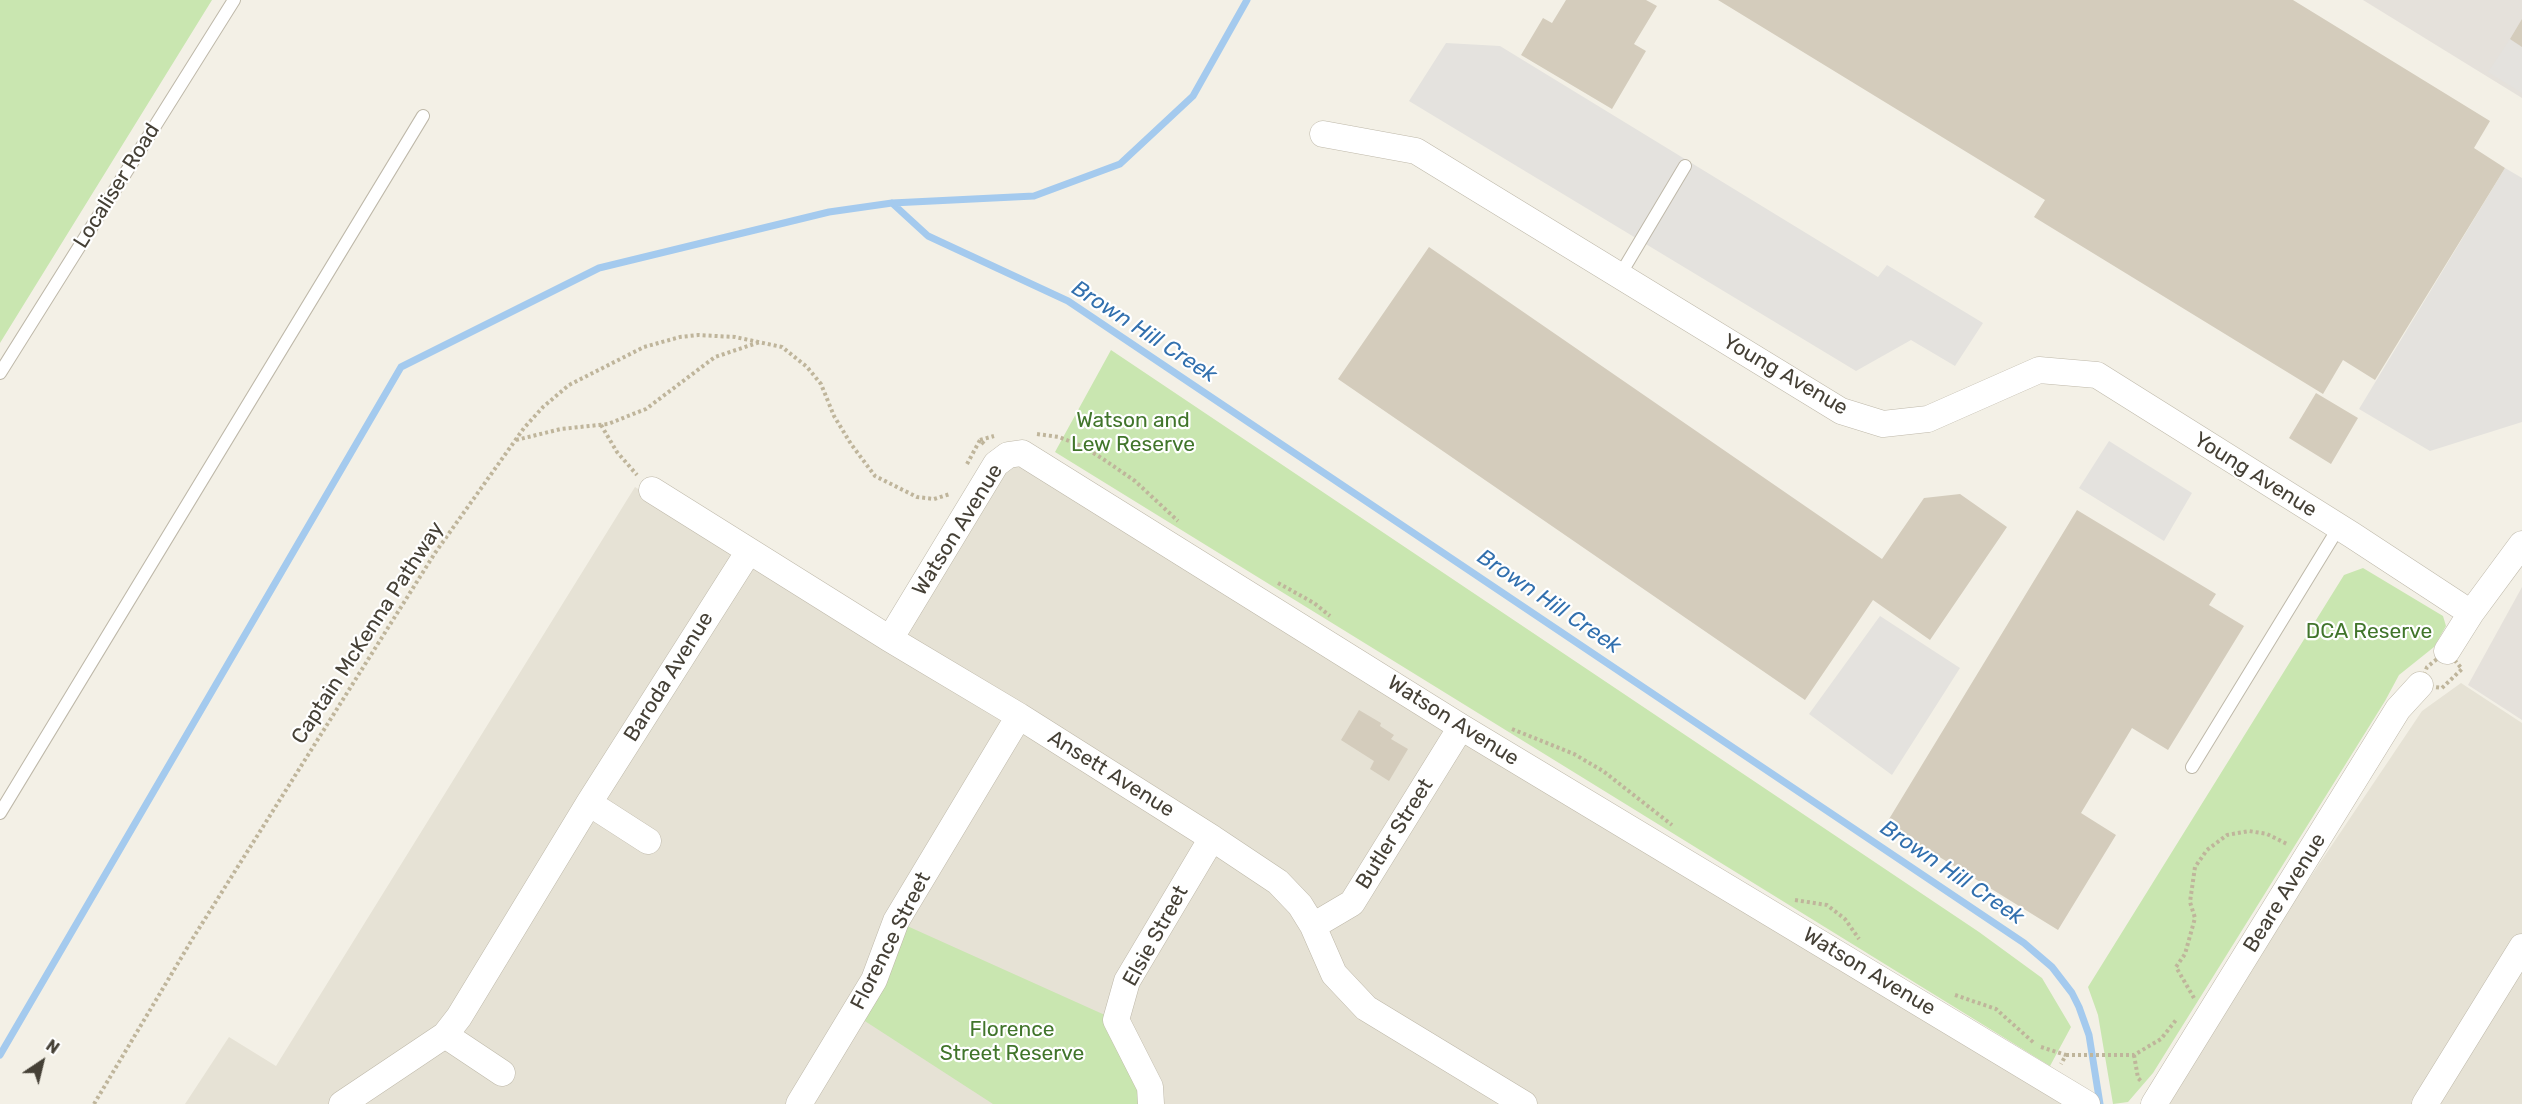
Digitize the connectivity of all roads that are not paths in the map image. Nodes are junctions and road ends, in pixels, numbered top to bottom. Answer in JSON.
{"nodes":[{"id":1,"x":234,"y":0,"type":"edge"},
{"id":2,"x":423,"y":116,"type":"dead end"},
{"id":3,"x":1323,"y":134,"type":"dead end"},
{"id":4,"x":1685,"y":166,"type":"dead end"},
{"id":5,"x":1620,"y":275,"type":"junction"},
{"id":6,"x":0,"y":373,"type":"edge"},
{"id":7,"x":652,"y":490,"type":"road end"},
{"id":8,"x":2339,"y":527,"type":"junction"},
{"id":9,"x":2522,"y":544,"type":"edge"},
{"id":10,"x":749,"y":551,"type":"junction"},
{"id":11,"x":2471,"y":613,"type":"junction"},
{"id":12,"x":890,"y":639,"type":"junction"},
{"id":13,"x":2447,"y":651,"type":"dead end"},
{"id":14,"x":2420,"y":685,"type":"dead end"},
{"id":15,"x":1019,"y":716,"type":"junction"},
{"id":16,"x":1461,"y":727,"type":"junction"},
{"id":17,"x":2192,"y":767,"type":"dead end"},
{"id":18,"x":589,"y":803,"type":"junction"},
{"id":19,"x":0,"y":813,"type":"edge"},
{"id":20,"x":1212,"y":838,"type":"junction"},
{"id":21,"x":648,"y":841,"type":"dead end"},
{"id":22,"x":1313,"y":926,"type":"junction"},
{"id":23,"x":2522,"y":947,"type":"edge"},
{"id":24,"x":445,"y":1035,"type":"junction"},
{"id":25,"x":502,"y":1073,"type":"dead end"},
{"id":26,"x":342,"y":1104,"type":"edge"},
{"id":27,"x":799,"y":1104,"type":"edge"},
{"id":28,"x":1150,"y":1104,"type":"edge"},
{"id":29,"x":1524,"y":1104,"type":"edge"},
{"id":30,"x":2087,"y":1104,"type":"edge"},
{"id":31,"x":2154,"y":1104,"type":"edge"},
{"id":32,"x":2425,"y":1104,"type":"edge"}],
"edges":[{"from":1,"to":6,"type":"lane","name":"Localiser Road"},
{"from":2,"to":19,"type":"lane"},
{"from":3,"to":5,"type":"street","name":"Young Avenue"},
{"from":4,"to":5,"type":"lane"},
{"from":5,"to":8,"type":"street","name":"Young Avenue"},
{"from":7,"to":10,"type":"street","name":"Ansett Avenue"},
{"from":8,"to":11,"type":"street","name":"Young Avenue"},
{"from":8,"to":17,"type":"lane"},
{"from":9,"to":11,"type":"street"},
{"from":10,"to":12,"type":"street","name":"Ansett Avenue"},
{"from":10,"to":18,"type":"street","name":"Baroda Avenue"},
{"from":11,"to":13,"type":"street"},
{"from":12,"to":15,"type":"street","name":"Ansett Avenue"},
{"from":12,"to":16,"type":"street","name":"Watson Avenue"},
{"from":14,"to":31,"type":"street","name":"Beare Avenue"},
{"from":15,"to":20,"type":"street","name":"Ansett Avenue"},
{"from":15,"to":27,"type":"street","name":"Florence Street"},
{"from":16,"to":22,"type":"street","name":"Butler Street"},
{"from":16,"to":30,"type":"street","name":"Watson Avenue"},
{"from":18,"to":21,"type":"street"},
{"from":18,"to":24,"type":"street","name":"Baroda Avenue"},
{"from":20,"to":22,"type":"street","name":"Ansett Avenue"},
{"from":20,"to":28,"type":"street","name":"Elsie Street"},
{"from":22,"to":29,"type":"street","name":"Ansett Avenue"},
{"from":23,"to":32,"type":"street"},
{"from":24,"to":25,"type":"street"},
{"from":24,"to":26,"type":"street","name":"Baroda Avenue"}]}
